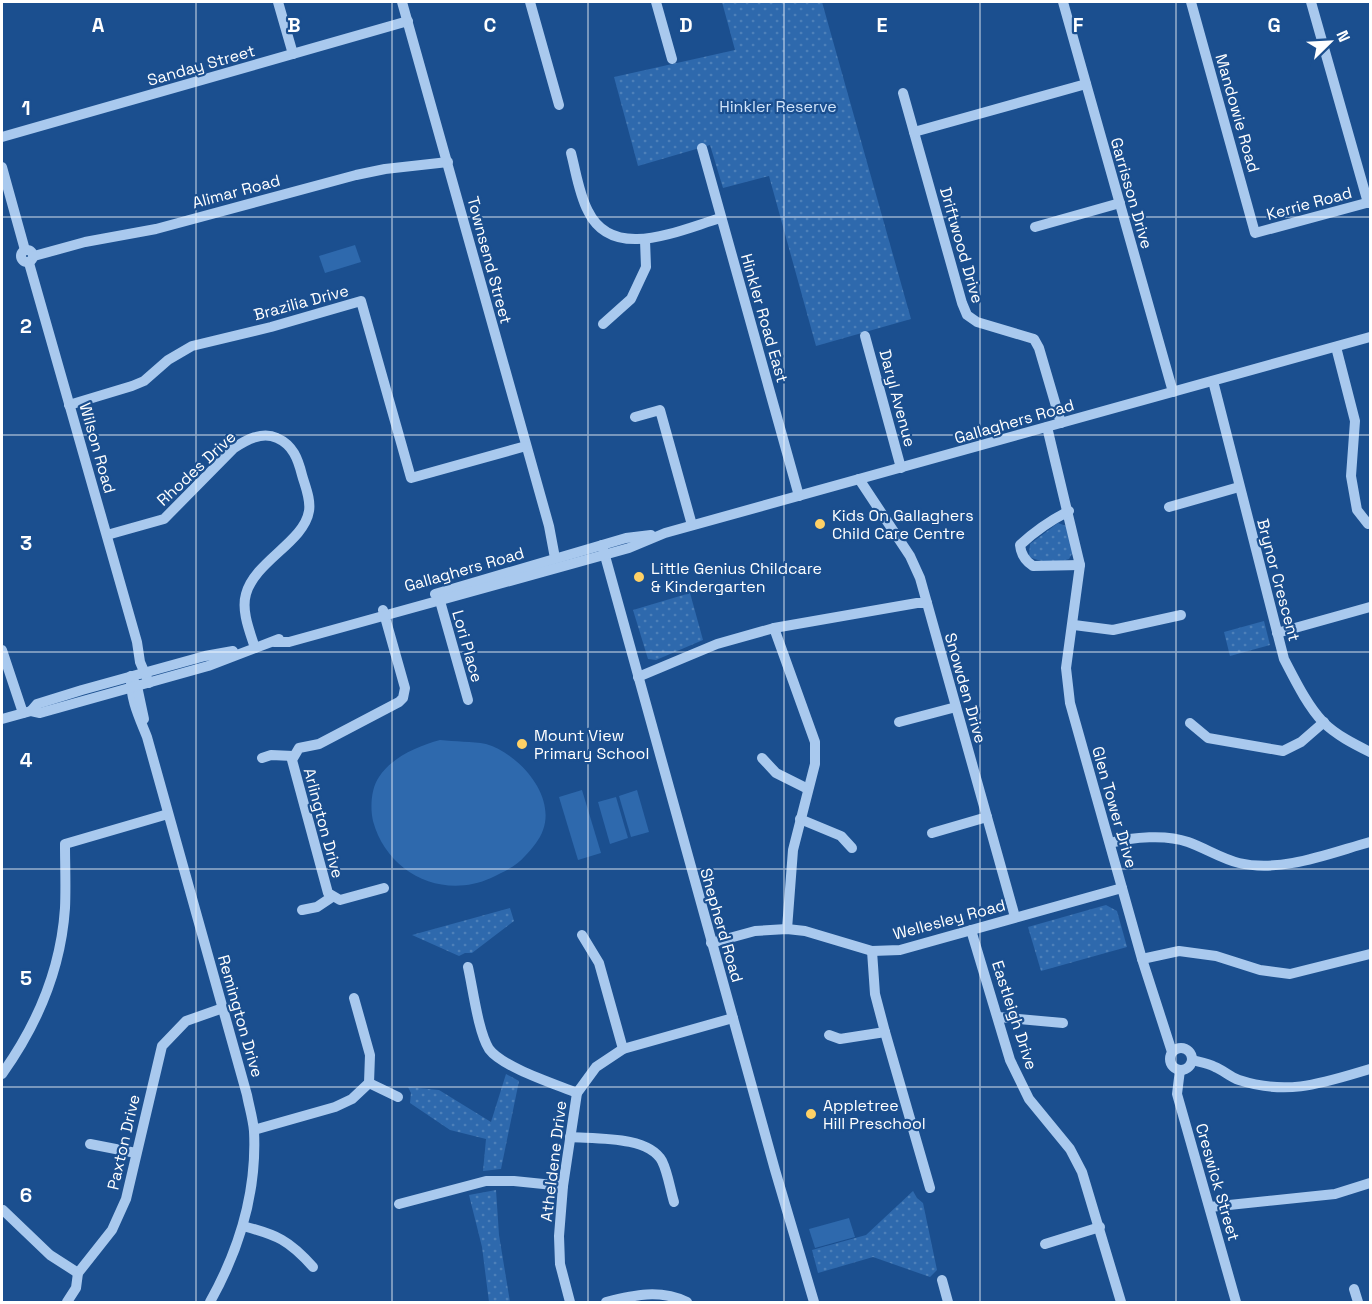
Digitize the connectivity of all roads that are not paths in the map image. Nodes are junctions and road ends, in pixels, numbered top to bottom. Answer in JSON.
{"nodes":[{"id":1,"x":278,"y":2,"type":"edge"},
{"id":2,"x":402,"y":2,"type":"edge"},
{"id":3,"x":530,"y":2,"type":"edge"},
{"id":4,"x":656,"y":2,"type":"edge"},
{"id":5,"x":1063,"y":2,"type":"edge"},
{"id":6,"x":1191,"y":2,"type":"edge"},
{"id":7,"x":1311,"y":2,"type":"edge"},
{"id":8,"x":408,"y":21,"type":"junction"},
{"id":9,"x":293,"y":54,"type":"junction"},
{"id":10,"x":672,"y":59,"type":"dead end"},
{"id":11,"x":1086,"y":84,"type":"junction"},
{"id":12,"x":903,"y":93,"type":"dead end"},
{"id":13,"x":559,"y":105,"type":"dead end"},
{"id":14,"x":914,"y":132,"type":"junction"},
{"id":15,"x":2,"y":137,"type":"edge"},
{"id":16,"x":702,"y":148,"type":"dead end"},
{"id":17,"x":571,"y":153,"type":"dead end"},
{"id":18,"x":447,"y":162,"type":"junction"},
{"id":19,"x":2,"y":167,"type":"edge"},
{"id":20,"x":6,"y":198,"type":"edge"},
{"id":21,"x":1120,"y":203,"type":"junction"},
{"id":22,"x":1369,"y":203,"type":"edge"},
{"id":23,"x":721,"y":218,"type":"junction"},
{"id":24,"x":1035,"y":227,"type":"dead end"},
{"id":25,"x":1255,"y":233,"type":"joint"},
{"id":26,"x":645,"y":240,"type":"junction"},
{"id":27,"x":29,"y":256,"type":"junction"},
{"id":28,"x":603,"y":324,"type":"dead end"},
{"id":29,"x":865,"y":336,"type":"dead end"},
{"id":30,"x":1371,"y":337,"type":"edge"},
{"id":31,"x":1336,"y":347,"type":"junction"},
{"id":32,"x":1213,"y":381,"type":"junction"},
{"id":33,"x":1173,"y":392,"type":"junction"},
{"id":34,"x":69,"y":405,"type":"junction"},
{"id":35,"x":634,"y":417,"type":"dead end"},
{"id":36,"x":1060,"y":423,"type":"junction"},
{"id":37,"x":1047,"y":427,"type":"junction"},
{"id":38,"x":526,"y":446,"type":"junction"},
{"id":39,"x":901,"y":468,"type":"junction"},
{"id":40,"x":859,"y":479,"type":"junction"},
{"id":41,"x":1239,"y":487,"type":"junction"},
{"id":42,"x":799,"y":496,"type":"junction"},
{"id":43,"x":1169,"y":507,"type":"dead end"},
{"id":44,"x":1069,"y":511,"type":"junction"},
{"id":45,"x":1368,"y":524,"type":"dead end"},
{"id":46,"x":693,"y":525,"type":"junction"},
{"id":47,"x":107,"y":535,"type":"junction"},
{"id":48,"x":603,"y":550,"type":"junction"},
{"id":49,"x":558,"y":558,"type":"junction"},
{"id":50,"x":1080,"y":565,"type":"junction"},
{"id":51,"x":439,"y":596,"type":"junction"},
{"id":52,"x":927,"y":603,"type":"junction"},
{"id":53,"x":1371,"y":607,"type":"edge"},
{"id":54,"x":383,"y":611,"type":"junction"},
{"id":55,"x":1180,"y":615,"type":"dead end"},
{"id":56,"x":1074,"y":625,"type":"junction"},
{"id":57,"x":774,"y":628,"type":"junction"},
{"id":58,"x":1277,"y":633,"type":"junction"},
{"id":59,"x":2,"y":650,"type":"edge"},
{"id":60,"x":243,"y":651,"type":"junction"},
{"id":61,"x":638,"y":677,"type":"junction"},
{"id":62,"x":140,"y":679,"type":"junction"},
{"id":63,"x":119,"y":691,"type":"junction"},
{"id":64,"x":468,"y":700,"type":"dead end"},
{"id":65,"x":134,"y":706,"type":"junction"},
{"id":66,"x":956,"y":706,"type":"junction"},
{"id":67,"x":23,"y":713,"type":"junction"},
{"id":68,"x":2,"y":719,"type":"edge"},
{"id":69,"x":899,"y":722,"type":"dead end"},
{"id":70,"x":1324,"y":722,"type":"junction"},
{"id":71,"x":1190,"y":723,"type":"dead end"},
{"id":72,"x":147,"y":737,"type":"junction"},
{"id":73,"x":1370,"y":751,"type":"edge"},
{"id":74,"x":293,"y":756,"type":"junction"},
{"id":75,"x":262,"y":758,"type":"dead end"},
{"id":76,"x":762,"y":758,"type":"dead end"},
{"id":77,"x":808,"y":789,"type":"junction"},
{"id":78,"x":168,"y":814,"type":"junction"},
{"id":79,"x":987,"y":817,"type":"junction"},
{"id":80,"x":800,"y":819,"type":"junction"},
{"id":81,"x":932,"y":833,"type":"dead end"},
{"id":82,"x":1371,"y":842,"type":"edge"},
{"id":83,"x":1110,"y":843,"type":"junction"},
{"id":84,"x":852,"y":848,"type":"dead end"},
{"id":85,"x":384,"y":888,"type":"dead end"},
{"id":86,"x":1122,"y":888,"type":"junction"},
{"id":87,"x":332,"y":897,"type":"junction"},
{"id":88,"x":302,"y":910,"type":"dead end"},
{"id":89,"x":1015,"y":917,"type":"junction"},
{"id":90,"x":787,"y":929,"type":"junction"},
{"id":91,"x":971,"y":930,"type":"junction"},
{"id":92,"x":582,"y":935,"type":"dead end"},
{"id":93,"x":711,"y":943,"type":"junction"},
{"id":94,"x":872,"y":951,"type":"junction"},
{"id":95,"x":1371,"y":954,"type":"edge"},
{"id":96,"x":1142,"y":959,"type":"junction"},
{"id":97,"x":468,"y":968,"type":"dead end"},
{"id":98,"x":354,"y":998,"type":"dead end"},
{"id":99,"x":223,"y":1008,"type":"junction"},
{"id":100,"x":998,"y":1017,"type":"junction"},
{"id":101,"x":733,"y":1018,"type":"junction"},
{"id":102,"x":1063,"y":1023,"type":"dead end"},
{"id":103,"x":885,"y":1032,"type":"junction"},
{"id":104,"x":828,"y":1035,"type":"dead end"},
{"id":105,"x":623,"y":1049,"type":"junction"},
{"id":106,"x":1172,"y":1052,"type":"junction"},
{"id":107,"x":1192,"y":1060,"type":"junction"},
{"id":108,"x":1371,"y":1069,"type":"edge"},
{"id":109,"x":1180,"y":1070,"type":"junction"},
{"id":110,"x":2,"y":1074,"type":"edge"},
{"id":111,"x":369,"y":1083,"type":"junction"},
{"id":112,"x":577,"y":1093,"type":"junction"},
{"id":113,"x":398,"y":1097,"type":"dead end"},
{"id":114,"x":254,"y":1130,"type":"junction"},
{"id":115,"x":570,"y":1137,"type":"junction"},
{"id":116,"x":90,"y":1144,"type":"dead end"},
{"id":117,"x":136,"y":1153,"type":"junction"},
{"id":118,"x":1371,"y":1184,"type":"edge"},
{"id":119,"x":563,"y":1186,"type":"junction"},
{"id":120,"x":930,"y":1188,"type":"dead end"},
{"id":121,"x":674,"y":1202,"type":"dead end"},
{"id":122,"x":399,"y":1204,"type":"dead end"},
{"id":123,"x":1210,"y":1207,"type":"junction"},
{"id":124,"x":3,"y":1210,"type":"dead end"},
{"id":125,"x":243,"y":1226,"type":"junction"},
{"id":126,"x":1100,"y":1227,"type":"junction"},
{"id":127,"x":1045,"y":1244,"type":"dead end"},
{"id":128,"x":313,"y":1267,"type":"dead end"},
{"id":129,"x":78,"y":1273,"type":"junction"},
{"id":130,"x":942,"y":1280,"type":"dead end"},
{"id":131,"x":1354,"y":1289,"type":"dead end"},
{"id":132,"x":67,"y":1302,"type":"edge"},
{"id":133,"x":210,"y":1302,"type":"edge"},
{"id":134,"x":570,"y":1302,"type":"edge"},
{"id":135,"x":606,"y":1302,"type":"edge"},
{"id":136,"x":687,"y":1302,"type":"edge"},
{"id":137,"x":814,"y":1302,"type":"edge"},
{"id":138,"x":948,"y":1302,"type":"edge"},
{"id":139,"x":1121,"y":1302,"type":"edge"},
{"id":140,"x":1236,"y":1302,"type":"edge"},
{"id":141,"x":1358,"y":1302,"type":"edge"}],
"edges":[{"from":1,"to":9,"type":"street"},
{"from":2,"to":8,"type":"street","name":"Townsend Street"},
{"from":3,"to":13,"type":"street"},
{"from":4,"to":10,"type":"street"},
{"from":5,"to":11,"type":"street","name":"Garrisson Drive"},
{"from":6,"to":25,"type":"street","name":"Mandowie Road"},
{"from":7,"to":22,"type":"street"},
{"from":8,"to":9,"type":"street","name":"Sanday Street"},
{"from":8,"to":18,"type":"street","name":"Townsend Street"},
{"from":9,"to":15,"type":"street","name":"Sanday Street"},
{"from":11,"to":14,"type":"street"},
{"from":11,"to":21,"type":"street","name":"Garrisson Drive"},
{"from":12,"to":14,"type":"street","name":"Driftwood Drive"},
{"from":14,"to":36,"type":"street","name":"Driftwood Drive"},
{"from":16,"to":23,"type":"street","name":"Hinkler Road East"},
{"from":17,"to":26,"type":"street"},
{"from":18,"to":27,"type":"street","name":"Alimar Road"},
{"from":18,"to":38,"type":"street","name":"Townsend Street"},
{"from":19,"to":20,"type":"street","name":"Wilson Road"},
{"from":20,"to":27,"type":"street","name":"Wilson Road"},
{"from":21,"to":24,"type":"street"},
{"from":21,"to":33,"type":"street","name":"Garrisson Drive"},
{"from":22,"to":25,"type":"street","name":"Kerrie Road"},
{"from":23,"to":26,"type":"street"},
{"from":23,"to":42,"type":"street","name":"Hinkler Road East"},
{"from":26,"to":28,"type":"street"},
{"from":27,"to":34,"type":"street","name":"Wilson Road"},
{"from":29,"to":39,"type":"street","name":"Daryl Avenue"},
{"from":30,"to":31,"type":"street","name":"Gallaghers Road"},
{"from":31,"to":32,"type":"street","name":"Gallaghers Road"},
{"from":31,"to":45,"type":"street"},
{"from":32,"to":33,"type":"street","name":"Gallaghers Road"},
{"from":32,"to":41,"type":"street","name":"Brynor Crescent"},
{"from":33,"to":36,"type":"street","name":"Gallaghers Road"},
{"from":34,"to":38,"type":"street","name":"Brazilia Drive"},
{"from":34,"to":47,"type":"street","name":"Wilson Road"},
{"from":35,"to":46,"type":"street"},
{"from":36,"to":37,"type":"street","name":"Gallaghers Road"},
{"from":37,"to":39,"type":"street","name":"Gallaghers Road"},
{"from":37,"to":44,"type":"street","name":"Glen Tower Drive"},
{"from":38,"to":49,"type":"street","name":"Townsend Street"},
{"from":39,"to":40,"type":"street","name":"Gallaghers Road"},
{"from":40,"to":42,"type":"street","name":"Gallaghers Road"},
{"from":40,"to":52,"type":"street","name":"Snowden Drive"},
{"from":41,"to":43,"type":"street"},
{"from":41,"to":58,"type":"street","name":"Brynor Crescent"},
{"from":42,"to":46,"type":"street","name":"Gallaghers Road"},
{"from":44,"to":50,"type":"street","name":"Glen Tower Drive"},
{"from":44,"to":50,"type":"street"},
{"from":46,"to":48,"type":"street","name":"Gallaghers Road"},
{"from":47,"to":60,"type":"street","name":"Rhodes Drive"},
{"from":47,"to":62,"type":"street","name":"Wilson Road"},
{"from":48,"to":49,"type":"street","name":"Gallaghers Road"},
{"from":48,"to":51,"type":"street","name":"Gallaghers Road"},
{"from":48,"to":61,"type":"street","name":"Shepherd Road"},
{"from":49,"to":51,"type":"street","name":"Gallaghers Road"},
{"from":50,"to":56,"type":"street","name":"Glen Tower Drive"},
{"from":51,"to":54,"type":"street","name":"Gallaghers Road"},
{"from":51,"to":64,"type":"street","name":"Lori Place"},
{"from":52,"to":57,"type":"street"},
{"from":52,"to":66,"type":"street","name":"Snowden Drive"},
{"from":53,"to":58,"type":"street"},
{"from":54,"to":60,"type":"street","name":"Gallaghers Road"},
{"from":54,"to":74,"type":"street","name":"Arlington Drive"},
{"from":55,"to":56,"type":"street"},
{"from":56,"to":83,"type":"street","name":"Glen Tower Drive"},
{"from":57,"to":61,"type":"street"},
{"from":57,"to":77,"type":"street"},
{"from":58,"to":70,"type":"street","name":"Brynor Crescent"},
{"from":59,"to":67,"type":"street"},
{"from":60,"to":62,"type":"street","name":"Gallaghers Road"},
{"from":61,"to":93,"type":"street","name":"Shepherd Road"},
{"from":62,"to":63,"type":"street","name":"Gallaghers Road"},
{"from":62,"to":65,"type":"street","name":"Remington Drive"},
{"from":62,"to":67,"type":"street","name":"Gallaghers Road"},
{"from":62,"to":72,"type":"street","name":"Remington Drive"},
{"from":63,"to":65,"type":"street"},
{"from":63,"to":67,"type":"street","name":"Gallaghers Road"},
{"from":65,"to":72,"type":"street","name":"Remington Drive"},
{"from":66,"to":69,"type":"street"},
{"from":66,"to":79,"type":"street","name":"Snowden Drive"},
{"from":67,"to":68,"type":"street","name":"Gallaghers Road"},
{"from":70,"to":71,"type":"street"},
{"from":70,"to":73,"type":"street","name":"Brynor Crescent"},
{"from":72,"to":78,"type":"street","name":"Remington Drive"},
{"from":74,"to":75,"type":"street","name":"Arlington Drive"},
{"from":74,"to":87,"type":"street","name":"Arlington Drive"},
{"from":76,"to":77,"type":"street"},
{"from":77,"to":80,"type":"street"},
{"from":78,"to":99,"type":"street","name":"Remington Drive"},
{"from":78,"to":110,"type":"street"},
{"from":79,"to":81,"type":"street"},
{"from":79,"to":89,"type":"street","name":"Snowden Drive"},
{"from":80,"to":84,"type":"street"},
{"from":80,"to":90,"type":"street"},
{"from":82,"to":83,"type":"street"},
{"from":83,"to":86,"type":"street","name":"Glen Tower Drive"},
{"from":85,"to":87,"type":"street","name":"Arlington Drive"},
{"from":86,"to":89,"type":"street","name":"Wellesley Road"},
{"from":86,"to":96,"type":"street","name":"Glen Tower Drive"},
{"from":87,"to":88,"type":"street","name":"Arlington Drive"},
{"from":89,"to":91,"type":"street","name":"Wellesley Road"},
{"from":90,"to":93,"type":"street","name":"Wellesley Road"},
{"from":90,"to":94,"type":"street","name":"Wellesley Road"},
{"from":91,"to":94,"type":"street","name":"Wellesley Road"},
{"from":91,"to":100,"type":"street","name":"Eastleigh Drive"},
{"from":92,"to":105,"type":"street"},
{"from":93,"to":101,"type":"street","name":"Shepherd Road"},
{"from":94,"to":103,"type":"street"},
{"from":95,"to":96,"type":"street"},
{"from":96,"to":106,"type":"street","name":"Glen Tower Drive"},
{"from":97,"to":112,"type":"street"},
{"from":98,"to":111,"type":"street"},
{"from":99,"to":114,"type":"street","name":"Remington Drive"},
{"from":99,"to":117,"type":"street","name":"Paxton Drive"},
{"from":100,"to":102,"type":"street"},
{"from":100,"to":126,"type":"street","name":"Eastleigh Drive"},
{"from":101,"to":105,"type":"street","name":"Atheldene Drive"},
{"from":101,"to":137,"type":"street","name":"Shepherd Road"},
{"from":103,"to":104,"type":"street"},
{"from":103,"to":120,"type":"street"},
{"from":105,"to":112,"type":"street","name":"Atheldene Drive"},
{"from":106,"to":107,"type":"street"},
{"from":106,"to":109,"type":"street"},
{"from":107,"to":108,"type":"street"},
{"from":107,"to":109,"type":"street"},
{"from":109,"to":123,"type":"street","name":"Creswick Street"},
{"from":111,"to":113,"type":"street"},
{"from":111,"to":114,"type":"street"},
{"from":112,"to":115,"type":"street","name":"Atheldene Drive"},
{"from":114,"to":125,"type":"street","name":"Remington Drive"},
{"from":115,"to":119,"type":"street","name":"Atheldene Drive"},
{"from":115,"to":121,"type":"street"},
{"from":116,"to":117,"type":"street"},
{"from":117,"to":129,"type":"street","name":"Paxton Drive"},
{"from":118,"to":123,"type":"street"},
{"from":119,"to":122,"type":"street"},
{"from":119,"to":134,"type":"street","name":"Atheldene Drive"},
{"from":123,"to":140,"type":"street","name":"Creswick Street"},
{"from":124,"to":129,"type":"street"},
{"from":125,"to":128,"type":"street"},
{"from":125,"to":133,"type":"street","name":"Remington Drive"},
{"from":126,"to":127,"type":"street"},
{"from":126,"to":139,"type":"street","name":"Eastleigh Drive"},
{"from":129,"to":132,"type":"street","name":"Paxton Drive"},
{"from":130,"to":138,"type":"street"},
{"from":131,"to":141,"type":"street"},
{"from":135,"to":136,"type":"street"}]}
